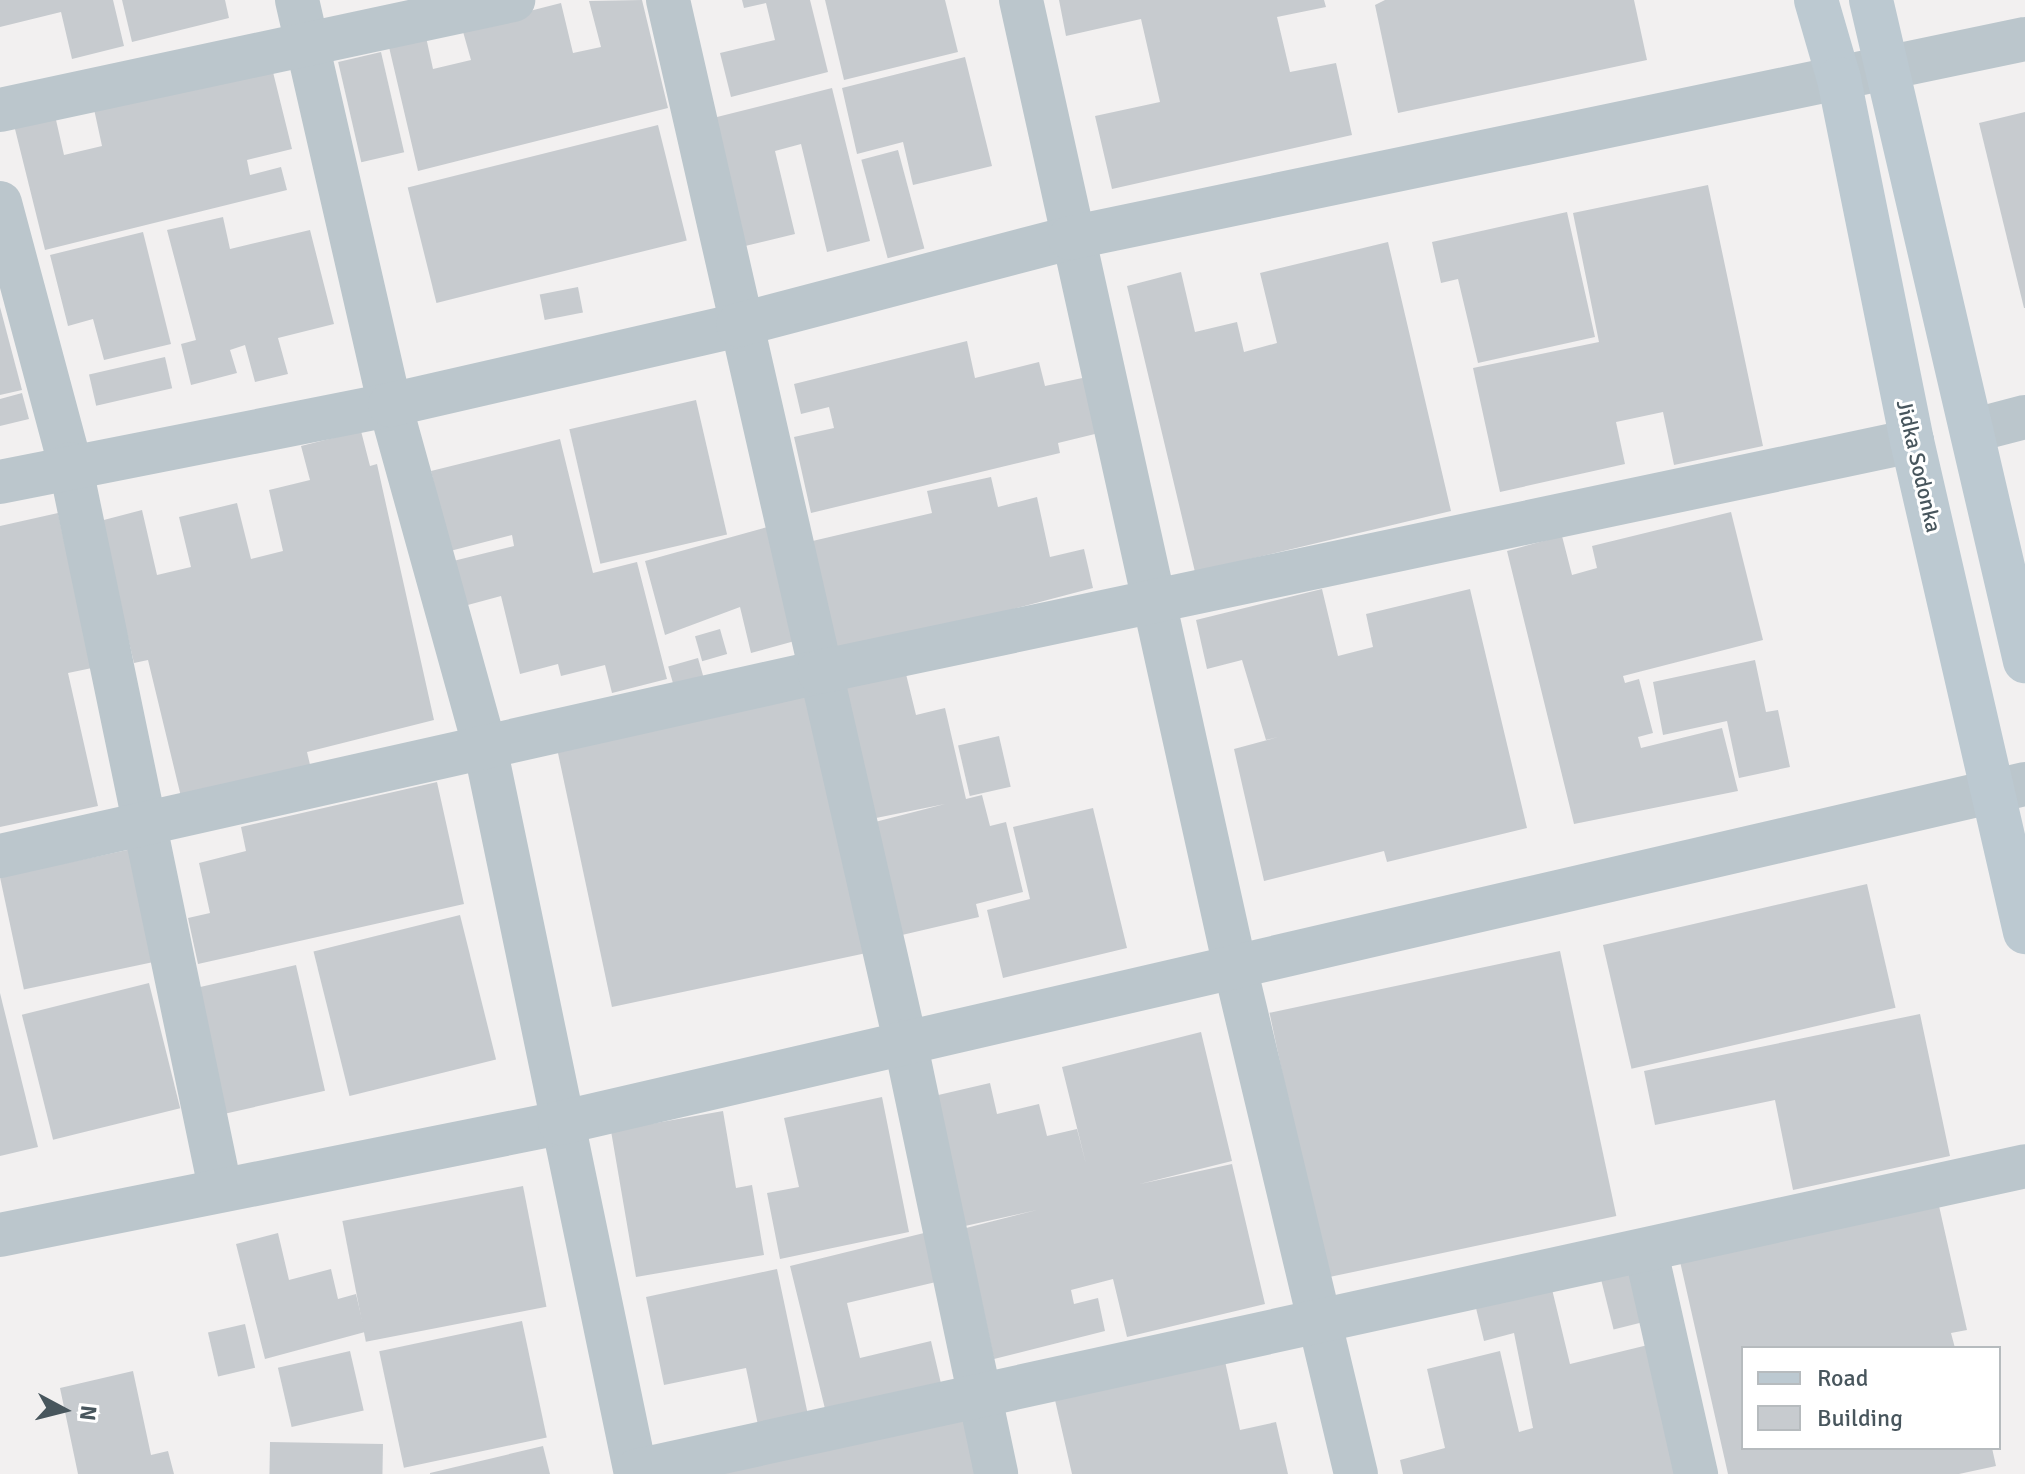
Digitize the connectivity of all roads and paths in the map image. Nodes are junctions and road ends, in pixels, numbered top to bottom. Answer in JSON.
{"nodes":[{"id":1,"x":297,"y":0,"type":"edge"},
{"id":2,"x":513,"y":0,"type":"edge"},
{"id":3,"x":668,"y":0,"type":"edge"},
{"id":4,"x":1021,"y":0,"type":"edge"},
{"id":5,"x":1816,"y":0,"type":"edge"},
{"id":6,"x":1871,"y":0,"type":"edge"},
{"id":7,"x":2025,"y":39,"type":"edge"},
{"id":8,"x":306,"y":43,"type":"junction"},
{"id":9,"x":1888,"y":69,"type":"junction"},
{"id":10,"x":1839,"y":79,"type":"junction"},
{"id":11,"x":0,"y":110,"type":"edge"},
{"id":12,"x":0,"y":203,"type":"edge"},
{"id":13,"x":1070,"y":238,"type":"junction"},
{"id":14,"x":738,"y":325,"type":"junction"},
{"id":15,"x":390,"y":405,"type":"junction"},
{"id":16,"x":2025,"y":417,"type":"edge"},
{"id":17,"x":1975,"y":430,"type":"junction"},
{"id":18,"x":1912,"y":441,"type":"junction"},
{"id":19,"x":70,"y":464,"type":"junction"},
{"id":20,"x":0,"y":482,"type":"edge"},
{"id":21,"x":1156,"y":605,"type":"junction"},
{"id":22,"x":2025,"y":661,"type":"edge"},
{"id":23,"x":819,"y":672,"type":"junction"},
{"id":24,"x":485,"y":747,"type":"junction"},
{"id":25,"x":2010,"y":788,"type":"edge"},
{"id":26,"x":146,"y":826,"type":"junction"},
{"id":27,"x":0,"y":856,"type":"edge"},
{"id":28,"x":2025,"y":932,"type":"edge"},
{"id":29,"x":1235,"y":967,"type":"junction"},
{"id":30,"x":905,"y":1041,"type":"junction"},
{"id":31,"x":560,"y":1123,"type":"junction"},
{"id":32,"x":2025,"y":1166,"type":"edge"},
{"id":33,"x":220,"y":1188,"type":"junction"},
{"id":34,"x":0,"y":1235,"type":"edge"},
{"id":35,"x":1646,"y":1252,"type":"junction"},
{"id":36,"x":1321,"y":1316,"type":"junction"},
{"id":37,"x":980,"y":1395,"type":"junction"},
{"id":38,"x":636,"y":1472,"type":"edge"},
{"id":39,"x":996,"y":1474,"type":"edge"},
{"id":40,"x":1356,"y":1474,"type":"edge"},
{"id":41,"x":1696,"y":1474,"type":"edge"}],
"edges":[{"from":1,"to":8,"type":"street"},
{"from":2,"to":8,"type":"street"},
{"from":3,"to":14,"type":"street"},
{"from":4,"to":13,"type":"street"},
{"from":5,"to":10,"type":"main road","name":"Jidka Sodonka"},
{"from":6,"to":9,"type":"main road"},
{"from":7,"to":9,"type":"street"},
{"from":8,"to":11,"type":"street"},
{"from":8,"to":15,"type":"street"},
{"from":9,"to":10,"type":"street"},
{"from":9,"to":17,"type":"main road"},
{"from":10,"to":13,"type":"street"},
{"from":10,"to":18,"type":"main road","name":"Jidka Sodonka"},
{"from":12,"to":19,"type":"street"},
{"from":13,"to":14,"type":"street"},
{"from":13,"to":21,"type":"street"},
{"from":14,"to":15,"type":"street"},
{"from":14,"to":23,"type":"street"},
{"from":15,"to":19,"type":"street"},
{"from":15,"to":24,"type":"street"},
{"from":16,"to":17,"type":"street"},
{"from":17,"to":22,"type":"main road"},
{"from":18,"to":21,"type":"street"},
{"from":18,"to":25,"type":"main road","name":"Jidka Sodonka"},
{"from":19,"to":20,"type":"street"},
{"from":19,"to":26,"type":"street"},
{"from":21,"to":23,"type":"street"},
{"from":21,"to":29,"type":"street"},
{"from":23,"to":24,"type":"street"},
{"from":23,"to":30,"type":"street"},
{"from":24,"to":26,"type":"street"},
{"from":24,"to":31,"type":"street"},
{"from":25,"to":28,"type":"main road","name":"Jidka Sodonka"},
{"from":25,"to":29,"type":"street"},
{"from":26,"to":27,"type":"street"},
{"from":26,"to":33,"type":"street"},
{"from":29,"to":30,"type":"street"},
{"from":29,"to":36,"type":"street"},
{"from":30,"to":31,"type":"street"},
{"from":30,"to":37,"type":"street"},
{"from":31,"to":33,"type":"street"},
{"from":31,"to":38,"type":"street"},
{"from":32,"to":35,"type":"street"},
{"from":33,"to":34,"type":"street"},
{"from":35,"to":36,"type":"street"},
{"from":35,"to":41,"type":"street"},
{"from":36,"to":37,"type":"street"},
{"from":36,"to":40,"type":"street"},
{"from":37,"to":38,"type":"street"},
{"from":37,"to":39,"type":"street"}]}
